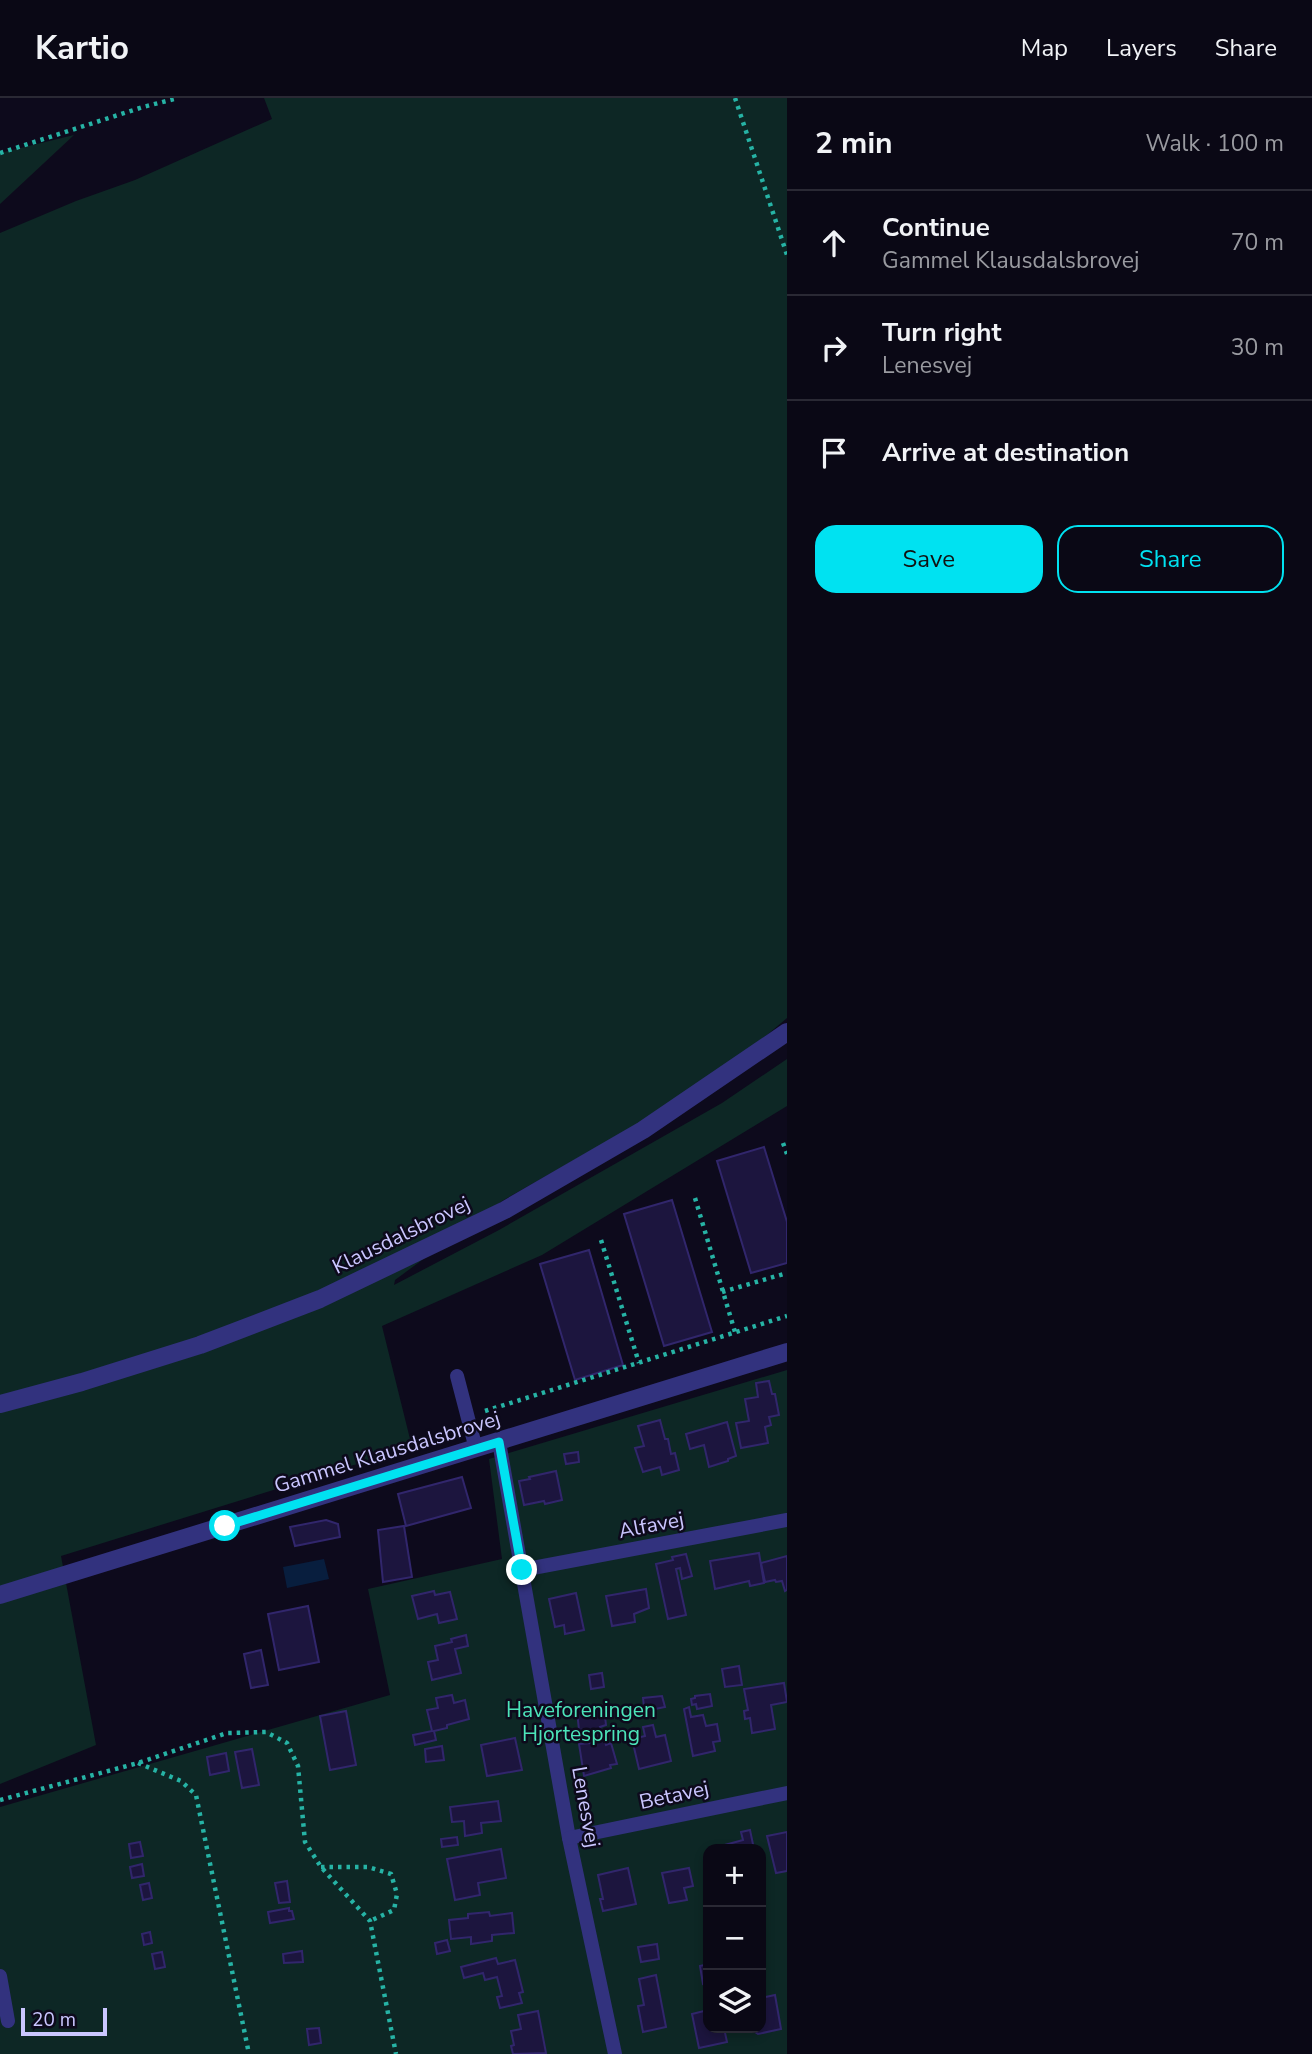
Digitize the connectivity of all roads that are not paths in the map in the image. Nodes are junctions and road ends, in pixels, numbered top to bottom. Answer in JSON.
{"nodes":[{"id":1,"x":787,"y":1032,"type":"edge"},
{"id":2,"x":787,"y":1352,"type":"edge"},
{"id":3,"x":457,"y":1376,"type":"dead end"},
{"id":4,"x":0,"y":1404,"type":"edge"},
{"id":5,"x":499,"y":1442,"type":"junction"},
{"id":6,"x":476,"y":1449,"type":"junction"},
{"id":7,"x":787,"y":1520,"type":"edge"},
{"id":8,"x":522,"y":1570,"type":"junction"},
{"id":9,"x":0,"y":1595,"type":"edge"},
{"id":10,"x":787,"y":1793,"type":"edge"},
{"id":11,"x":569,"y":1838,"type":"junction"},
{"id":12,"x":0,"y":1976,"type":"edge"},
{"id":13,"x":8,"y":2021,"type":"dead end"},
{"id":14,"x":615,"y":2054,"type":"edge"}],
"edges":[{"from":1,"to":4,"type":"street","name":"Klausdalsbrovej"},
{"from":2,"to":5,"type":"street","name":"Gammel Klausdalsbrovej"},
{"from":3,"to":6,"type":"lane"},
{"from":5,"to":6,"type":"street","name":"Gammel Klausdalsbrovej"},
{"from":5,"to":8,"type":"lane","name":"Lenesvej"},
{"from":6,"to":9,"type":"street","name":"Gammel Klausdalsbrovej"},
{"from":7,"to":8,"type":"lane","name":"Alfavej"},
{"from":8,"to":11,"type":"lane","name":"Lenesvej"},
{"from":10,"to":11,"type":"lane","name":"Betavej"},
{"from":11,"to":14,"type":"lane","name":"Lenesvej"},
{"from":12,"to":13,"type":"lane"}]}
